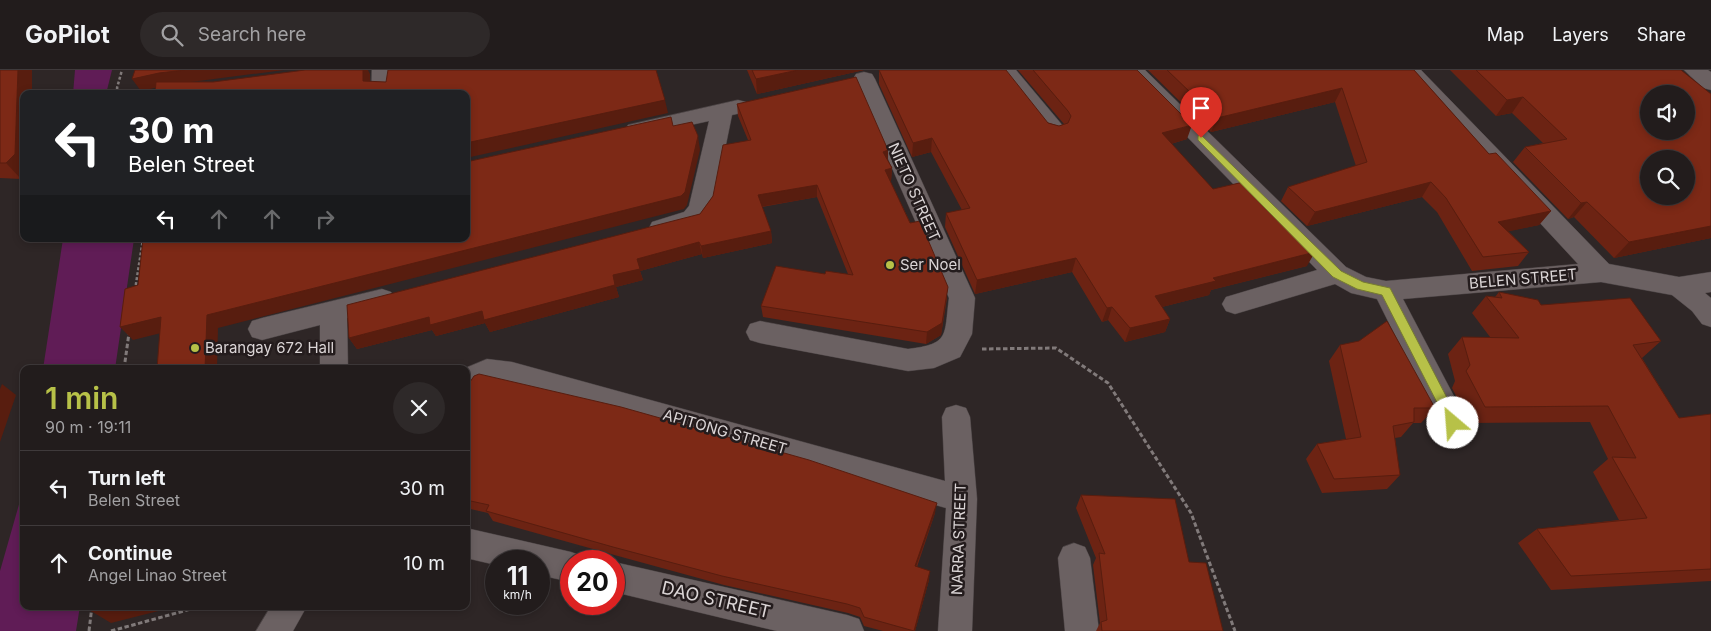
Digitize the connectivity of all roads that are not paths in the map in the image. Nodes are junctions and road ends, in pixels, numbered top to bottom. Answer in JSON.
{"nodes":[{"id":1,"x":384,"y":70,"type":"edge"},
{"id":2,"x":1005,"y":70,"type":"edge"},
{"id":3,"x":1133,"y":70,"type":"edge"},
{"id":4,"x":1409,"y":70,"type":"edge"},
{"id":5,"x":1695,"y":70,"type":"edge"},
{"id":6,"x":866,"y":78,"type":"dead end"},
{"id":7,"x":1711,"y":83,"type":"edge"},
{"id":8,"x":382,"y":90,"type":"edge"},
{"id":9,"x":760,"y":102,"type":"edge"},
{"id":10,"x":722,"y":111,"type":"junction"},
{"id":11,"x":1055,"y":131,"type":"edge"},
{"id":12,"x":618,"y":134,"type":"edge"},
{"id":13,"x":635,"y":235,"type":"edge"},
{"id":14,"x":1602,"y":272,"type":"junction"},
{"id":15,"x":1337,"y":274,"type":"junction"},
{"id":16,"x":1711,"y":282,"type":"edge"},
{"id":17,"x":1679,"y":287,"type":"junction"},
{"id":18,"x":1386,"y":291,"type":"junction"},
{"id":19,"x":408,"y":292,"type":"edge"},
{"id":20,"x":1234,"y":304,"type":"dead end"},
{"id":21,"x":333,"y":312,"type":"junction"},
{"id":22,"x":1711,"y":317,"type":"edge"},
{"id":23,"x":262,"y":328,"type":"dead end"},
{"id":24,"x":760,"y":332,"type":"dead end"},
{"id":25,"x":334,"y":365,"type":"edge"},
{"id":26,"x":476,"y":375,"type":"edge"},
{"id":27,"x":956,"y":417,"type":"dead end"},
{"id":28,"x":1453,"y":423,"type":"dead end"},
{"id":29,"x":962,"y":499,"type":"junction"},
{"id":30,"x":470,"y":543,"type":"edge"},
{"id":31,"x":1074,"y":558,"type":"dead end"},
{"id":32,"x":560,"y":564,"type":"edge"},
{"id":33,"x":625,"y":580,"type":"edge"},
{"id":34,"x":288,"y":610,"type":"edge"},
{"id":35,"x":273,"y":631,"type":"edge"},
{"id":36,"x":847,"y":631,"type":"edge"},
{"id":37,"x":955,"y":631,"type":"edge"},
{"id":38,"x":1082,"y":631,"type":"edge"}],
"edges":[{"from":1,"to":8,"type":"street"},
{"from":2,"to":11,"type":"street"},
{"from":3,"to":15,"type":"street","name":"BELEN STREET"},
{"from":4,"to":14,"type":"street"},
{"from":5,"to":7,"type":"street"},
{"from":6,"to":24,"type":"street","name":"NIETO STREET"},
{"from":9,"to":10,"type":"street"},
{"from":10,"to":12,"type":"street"},
{"from":10,"to":13,"type":"street"},
{"from":14,"to":17,"type":"street","name":"BELEN STREET"},
{"from":14,"to":18,"type":"street","name":"BELEN STREET"},
{"from":15,"to":18,"type":"street","name":"BELEN STREET"},
{"from":15,"to":20,"type":"street"},
{"from":16,"to":17,"type":"street","name":"BELEN STREET"},
{"from":17,"to":22,"type":"street"},
{"from":18,"to":28,"type":"street"},
{"from":19,"to":21,"type":"street"},
{"from":21,"to":23,"type":"street"},
{"from":21,"to":25,"type":"street"},
{"from":26,"to":29,"type":"street","name":"APITONG STREET"},
{"from":27,"to":29,"type":"street","name":"NARRA STREET"},
{"from":29,"to":37,"type":"street","name":"NARRA STREET"},
{"from":30,"to":32,"type":"street"},
{"from":31,"to":38,"type":"street"},
{"from":33,"to":36,"type":"street","name":"DAO STREET"},
{"from":34,"to":35,"type":"street"}]}
